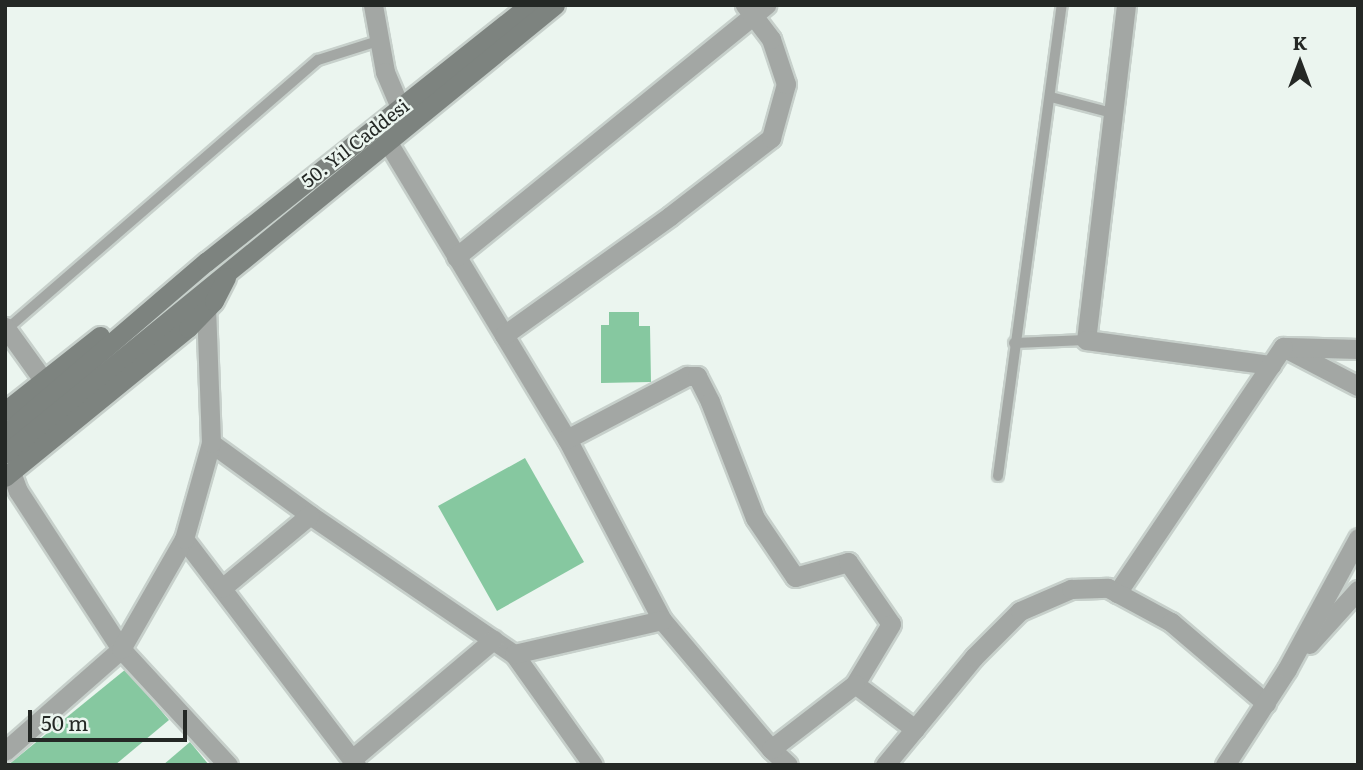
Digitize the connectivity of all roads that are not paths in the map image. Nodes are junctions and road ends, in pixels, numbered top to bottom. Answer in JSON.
{"nodes":[{"id":1,"x":373,"y":5,"type":"edge"},
{"id":2,"x":529,"y":5,"type":"edge"},
{"id":3,"x":555,"y":5,"type":"edge"},
{"id":4,"x":1062,"y":5,"type":"edge"},
{"id":5,"x":1126,"y":5,"type":"edge"},
{"id":6,"x":755,"y":9,"type":"edge"},
{"id":7,"x":378,"y":41,"type":"junction"},
{"id":8,"x":1051,"y":97,"type":"junction"},
{"id":9,"x":400,"y":108,"type":"junction"},
{"id":10,"x":1112,"y":113,"type":"junction"},
{"id":11,"x":387,"y":141,"type":"junction"},
{"id":12,"x":456,"y":257,"type":"junction"},
{"id":13,"x":231,"y":269,"type":"junction"},
{"id":14,"x":182,"y":283,"type":"junction"},
{"id":15,"x":206,"y":309,"type":"junction"},
{"id":16,"x":6,"y":328,"type":"edge"},
{"id":17,"x":504,"y":335,"type":"junction"},
{"id":18,"x":1086,"y":340,"type":"junction"},
{"id":19,"x":1014,"y":343,"type":"junction"},
{"id":20,"x":1283,"y":347,"type":"junction"},
{"id":21,"x":1358,"y":349,"type":"edge"},
{"id":22,"x":1270,"y":365,"type":"junction"},
{"id":23,"x":44,"y":381,"type":"junction"},
{"id":24,"x":1358,"y":386,"type":"edge"},
{"id":25,"x":5,"y":411,"type":"edge"},
{"id":26,"x":5,"y":434,"type":"edge"},
{"id":27,"x":567,"y":439,"type":"junction"},
{"id":28,"x":211,"y":443,"type":"junction"},
{"id":29,"x":7,"y":468,"type":"edge"},
{"id":30,"x":998,"y":476,"type":"dead end"},
{"id":31,"x":310,"y":515,"type":"junction"},
{"id":32,"x":1358,"y":538,"type":"edge"},
{"id":33,"x":184,"y":539,"type":"junction"},
{"id":34,"x":222,"y":588,"type":"junction"},
{"id":35,"x":1358,"y":590,"type":"edge"},
{"id":36,"x":1117,"y":593,"type":"junction"},
{"id":37,"x":662,"y":620,"type":"junction"},
{"id":38,"x":493,"y":640,"type":"junction"},
{"id":39,"x":121,"y":649,"type":"junction"},
{"id":40,"x":514,"y":654,"type":"junction"},
{"id":41,"x":1287,"y":668,"type":"junction"},
{"id":42,"x":855,"y":684,"type":"junction"},
{"id":43,"x":1266,"y":703,"type":"junction"},
{"id":44,"x":915,"y":729,"type":"junction"},
{"id":45,"x":771,"y":749,"type":"junction"},
{"id":46,"x":5,"y":751,"type":"edge"},
{"id":47,"x":354,"y":762,"type":"edge"},
{"id":48,"x":228,"y":765,"type":"edge"},
{"id":49,"x":593,"y":765,"type":"edge"},
{"id":50,"x":788,"y":765,"type":"edge"},
{"id":51,"x":885,"y":765,"type":"edge"},
{"id":52,"x":1225,"y":765,"type":"edge"}],
"edges":[{"from":1,"to":7,"type":"street"},
{"from":2,"to":9,"type":"main road","name":"50. Yıl Caddesi"},
{"from":3,"to":11,"type":"main road","name":"50. Yıl Caddesi"},
{"from":4,"to":8,"type":"lane"},
{"from":5,"to":10,"type":"street"},
{"from":6,"to":12,"type":"street"},
{"from":6,"to":17,"type":"street"},
{"from":7,"to":9,"type":"street"},
{"from":7,"to":16,"type":"lane"},
{"from":8,"to":10,"type":"lane"},
{"from":8,"to":19,"type":"lane"},
{"from":9,"to":14,"type":"main road","name":"50. Yıl Caddesi"},
{"from":10,"to":18,"type":"street"},
{"from":11,"to":12,"type":"street"},
{"from":11,"to":13,"type":"main road","name":"50. Yıl Caddesi"},
{"from":12,"to":17,"type":"street"},
{"from":13,"to":15,"type":"main road","name":"50. Yıl Caddesi"},
{"from":13,"to":29,"type":"main road","name":"50. Yıl Caddesi"},
{"from":14,"to":23,"type":"main road","name":"50. Yıl Caddesi"},
{"from":14,"to":26,"type":"main road","name":"50. Yıl Caddesi"},
{"from":15,"to":28,"type":"street"},
{"from":15,"to":29,"type":"main road","name":"50. Yıl Caddesi"},
{"from":16,"to":23,"type":"street"},
{"from":17,"to":27,"type":"street"},
{"from":18,"to":19,"type":"lane"},
{"from":18,"to":22,"type":"street"},
{"from":19,"to":30,"type":"lane"},
{"from":20,"to":21,"type":"street"},
{"from":20,"to":22,"type":"street"},
{"from":20,"to":24,"type":"street"},
{"from":22,"to":36,"type":"street"},
{"from":23,"to":25,"type":"main road","name":"50. Yıl Caddesi"},
{"from":27,"to":37,"type":"street"},
{"from":27,"to":42,"type":"street"},
{"from":28,"to":31,"type":"street"},
{"from":28,"to":33,"type":"street"},
{"from":29,"to":39,"type":"street"},
{"from":31,"to":34,"type":"street"},
{"from":31,"to":38,"type":"street"},
{"from":32,"to":41,"type":"street"},
{"from":33,"to":34,"type":"street"},
{"from":33,"to":39,"type":"street"},
{"from":34,"to":47,"type":"street"},
{"from":35,"to":41,"type":"street"},
{"from":36,"to":43,"type":"street"},
{"from":36,"to":44,"type":"street"},
{"from":37,"to":40,"type":"street"},
{"from":37,"to":45,"type":"street"},
{"from":38,"to":40,"type":"street"},
{"from":38,"to":47,"type":"street"},
{"from":39,"to":46,"type":"street"},
{"from":39,"to":48,"type":"street"},
{"from":40,"to":49,"type":"street"},
{"from":41,"to":43,"type":"street"},
{"from":42,"to":44,"type":"street"},
{"from":42,"to":45,"type":"street"},
{"from":43,"to":52,"type":"street"},
{"from":44,"to":51,"type":"street"},
{"from":45,"to":50,"type":"street"}]}
